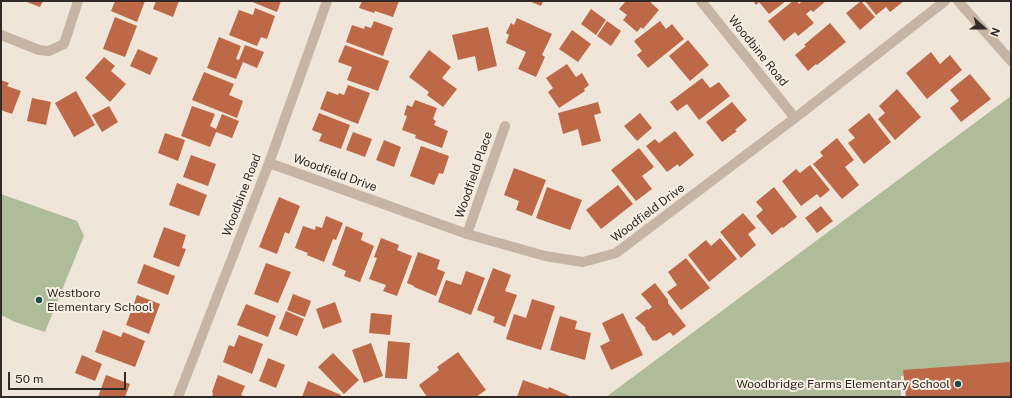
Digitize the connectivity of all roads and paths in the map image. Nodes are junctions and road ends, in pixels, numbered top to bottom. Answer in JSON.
{"nodes":[{"id":1,"x":78,"y":1,"type":"edge"},
{"id":2,"x":327,"y":1,"type":"edge"},
{"id":3,"x":701,"y":1,"type":"edge"},
{"id":4,"x":946,"y":1,"type":"edge"},
{"id":5,"x":958,"y":1,"type":"edge"},
{"id":6,"x":1,"y":35,"type":"edge"},
{"id":7,"x":1011,"y":61,"type":"edge"},
{"id":8,"x":795,"y":118,"type":"junction"},
{"id":9,"x":505,"y":126,"type":"dead end"},
{"id":10,"x":269,"y":163,"type":"junction"},
{"id":11,"x":467,"y":234,"type":"junction"},
{"id":12,"x":178,"y":397,"type":"edge"}],
"edges":[{"from":1,"to":6,"type":"street"},
{"from":2,"to":10,"type":"street","name":"Woodbine Road"},
{"from":3,"to":8,"type":"street","name":"Woodbine Road"},
{"from":4,"to":8,"type":"street","name":"Woodfield Drive"},
{"from":5,"to":7,"type":"street"},
{"from":8,"to":11,"type":"street","name":"Woodfield Drive"},
{"from":9,"to":11,"type":"street","name":"Woodfield Place"},
{"from":10,"to":11,"type":"street","name":"Woodfield Drive"},
{"from":10,"to":12,"type":"street","name":"Woodbine Road"}]}
